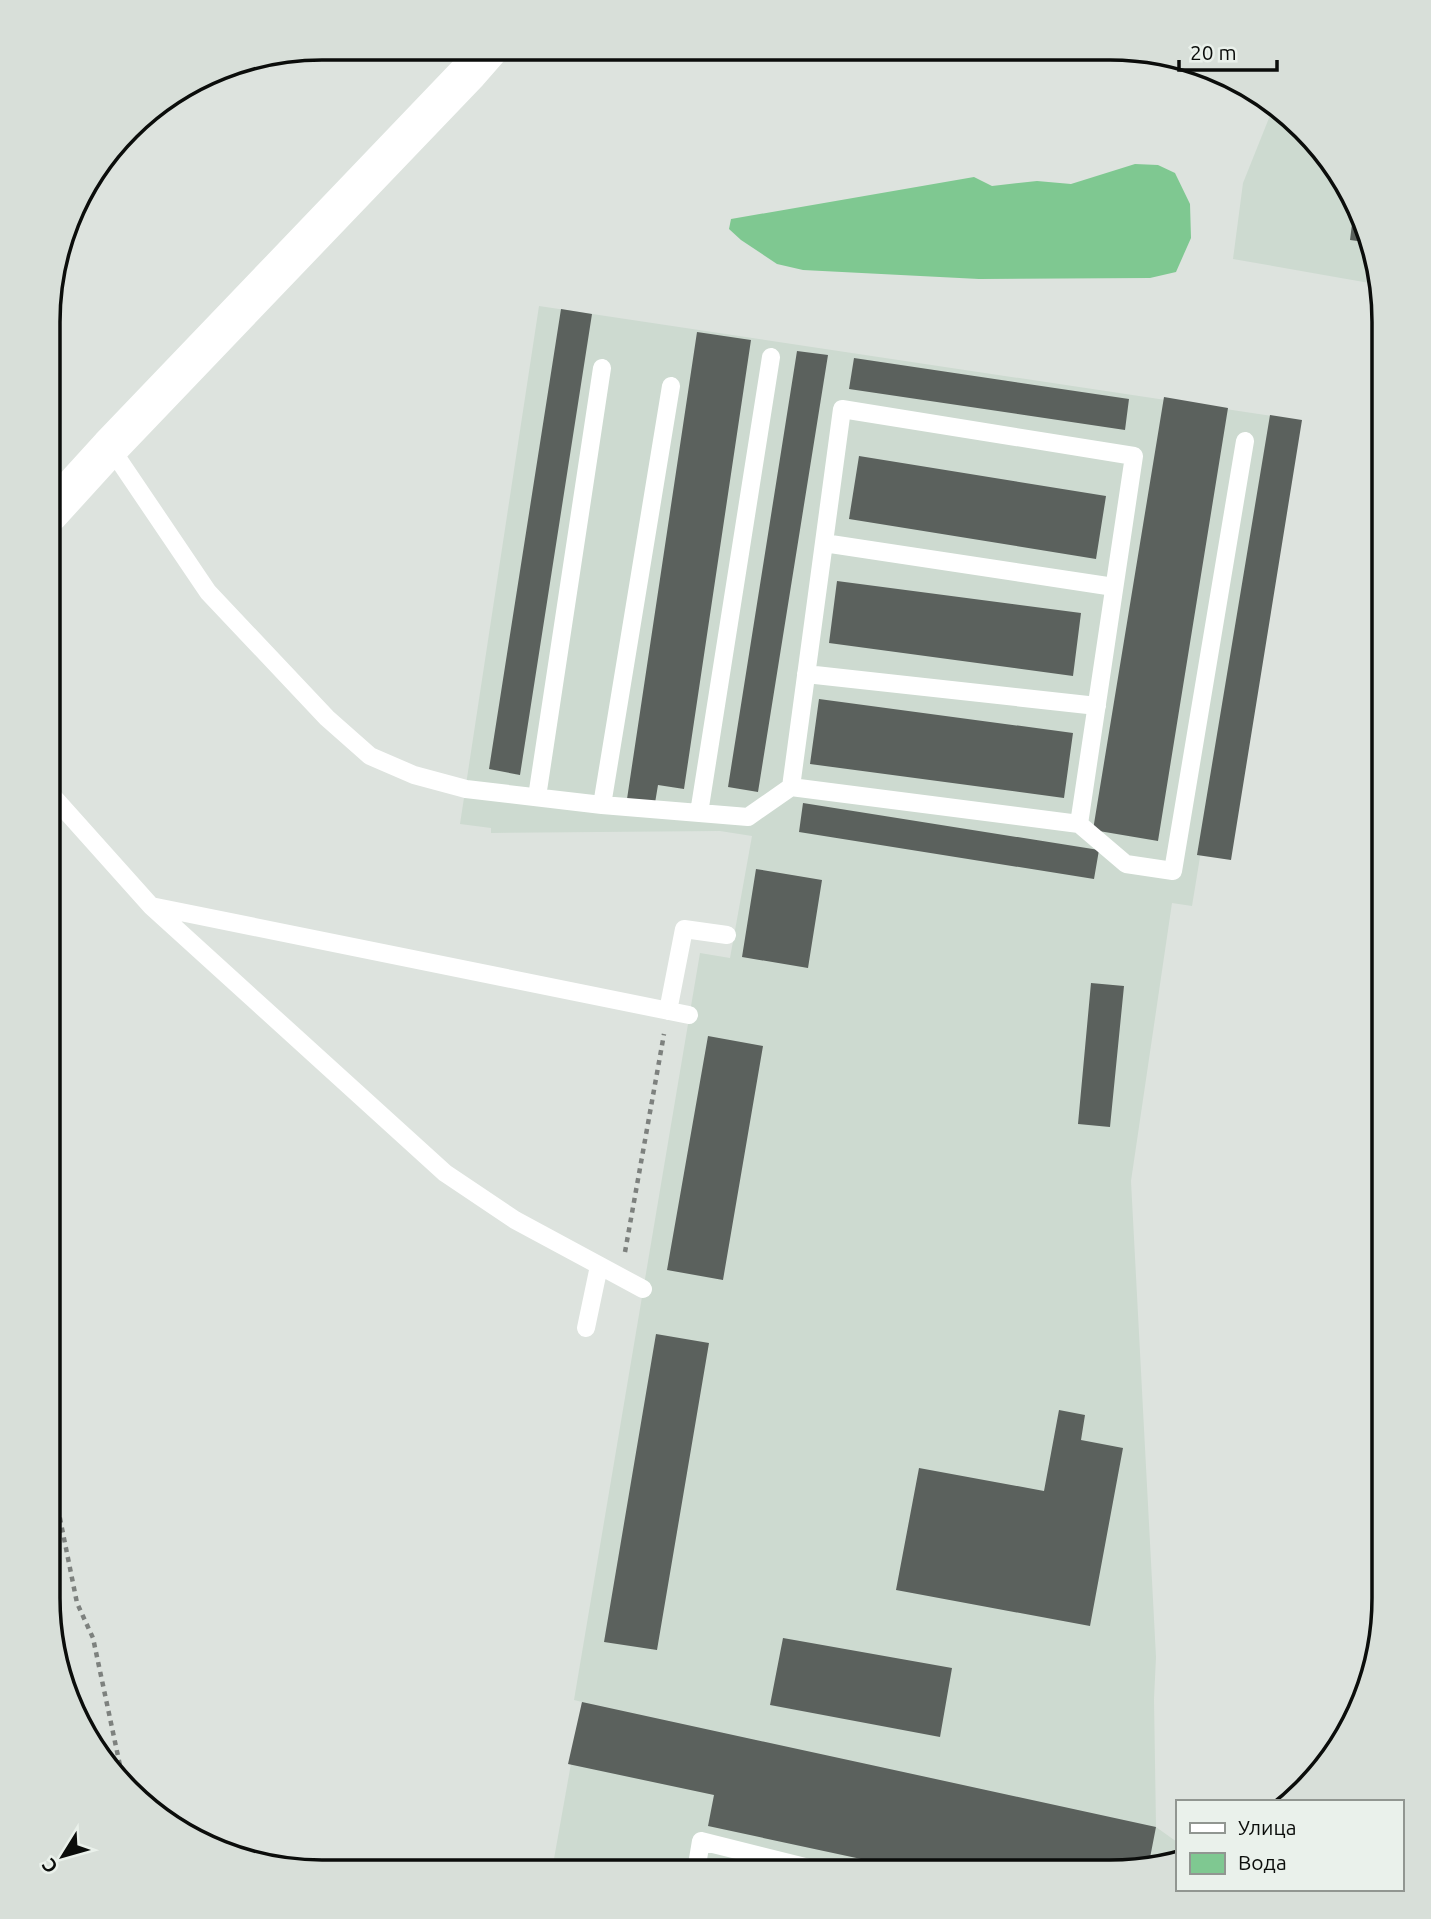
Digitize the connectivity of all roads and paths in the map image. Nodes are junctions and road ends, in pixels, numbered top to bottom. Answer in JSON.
{"nodes":[{"id":1,"x":479,"y":60,"type":"edge"},
{"id":2,"x":771,"y":357,"type":"dead end"},
{"id":3,"x":603,"y":368,"type":"dead end"},
{"id":4,"x":671,"y":386,"type":"dead end"},
{"id":5,"x":1245,"y":441,"type":"dead end"},
{"id":6,"x":110,"y":447,"type":"junction"},
{"id":7,"x":60,"y":502,"type":"edge"},
{"id":8,"x":824,"y":543,"type":"junction"},
{"id":9,"x":1114,"y":587,"type":"junction"},
{"id":10,"x":806,"y":674,"type":"junction"},
{"id":11,"x":1097,"y":706,"type":"junction"},
{"id":12,"x":791,"y":787,"type":"junction"},
{"id":13,"x":537,"y":797,"type":"junction"},
{"id":14,"x":60,"y":804,"type":"edge"},
{"id":15,"x":603,"y":805,"type":"junction"},
{"id":16,"x":699,"y":813,"type":"junction"},
{"id":17,"x":1079,"y":824,"type":"junction"},
{"id":18,"x":151,"y":906,"type":"junction"},
{"id":19,"x":727,"y":935,"type":"dead end"},
{"id":20,"x":668,"y":1011,"type":"junction"},
{"id":21,"x":689,"y":1015,"type":"dead end"},
{"id":22,"x":599,"y":1266,"type":"junction"},
{"id":23,"x":621,"y":1278,"type":"junction"},
{"id":24,"x":643,"y":1289,"type":"dead end"},
{"id":25,"x":586,"y":1328,"type":"dead end"},
{"id":26,"x":60,"y":1521,"type":"edge"},
{"id":27,"x":120,"y":1764,"type":"edge"},
{"id":28,"x":698,"y":1860,"type":"edge"},
{"id":29,"x":777,"y":1860,"type":"edge"}],
"edges":[{"from":1,"to":6,"type":"main road"},
{"from":2,"to":16,"type":"lane"},
{"from":3,"to":13,"type":"lane"},
{"from":4,"to":15,"type":"lane"},
{"from":5,"to":17,"type":"lane"},
{"from":6,"to":7,"type":"main road"},
{"from":6,"to":13,"type":"lane"},
{"from":8,"to":9,"type":"lane"},
{"from":8,"to":9,"type":"lane"},
{"from":8,"to":10,"type":"lane"},
{"from":9,"to":11,"type":"lane"},
{"from":10,"to":11,"type":"lane"},
{"from":10,"to":12,"type":"lane"},
{"from":11,"to":17,"type":"lane"},
{"from":12,"to":16,"type":"lane"},
{"from":12,"to":17,"type":"lane"},
{"from":13,"to":15,"type":"lane"},
{"from":14,"to":18,"type":"lane"},
{"from":15,"to":16,"type":"lane"},
{"from":18,"to":20,"type":"lane"},
{"from":18,"to":22,"type":"lane"},
{"from":19,"to":20,"type":"lane"},
{"from":20,"to":21,"type":"lane"},
{"from":20,"to":23,"type":"path"},
{"from":22,"to":23,"type":"lane"},
{"from":22,"to":25,"type":"lane"},
{"from":23,"to":24,"type":"lane"},
{"from":26,"to":27,"type":"path"},
{"from":28,"to":29,"type":"lane"}]}
